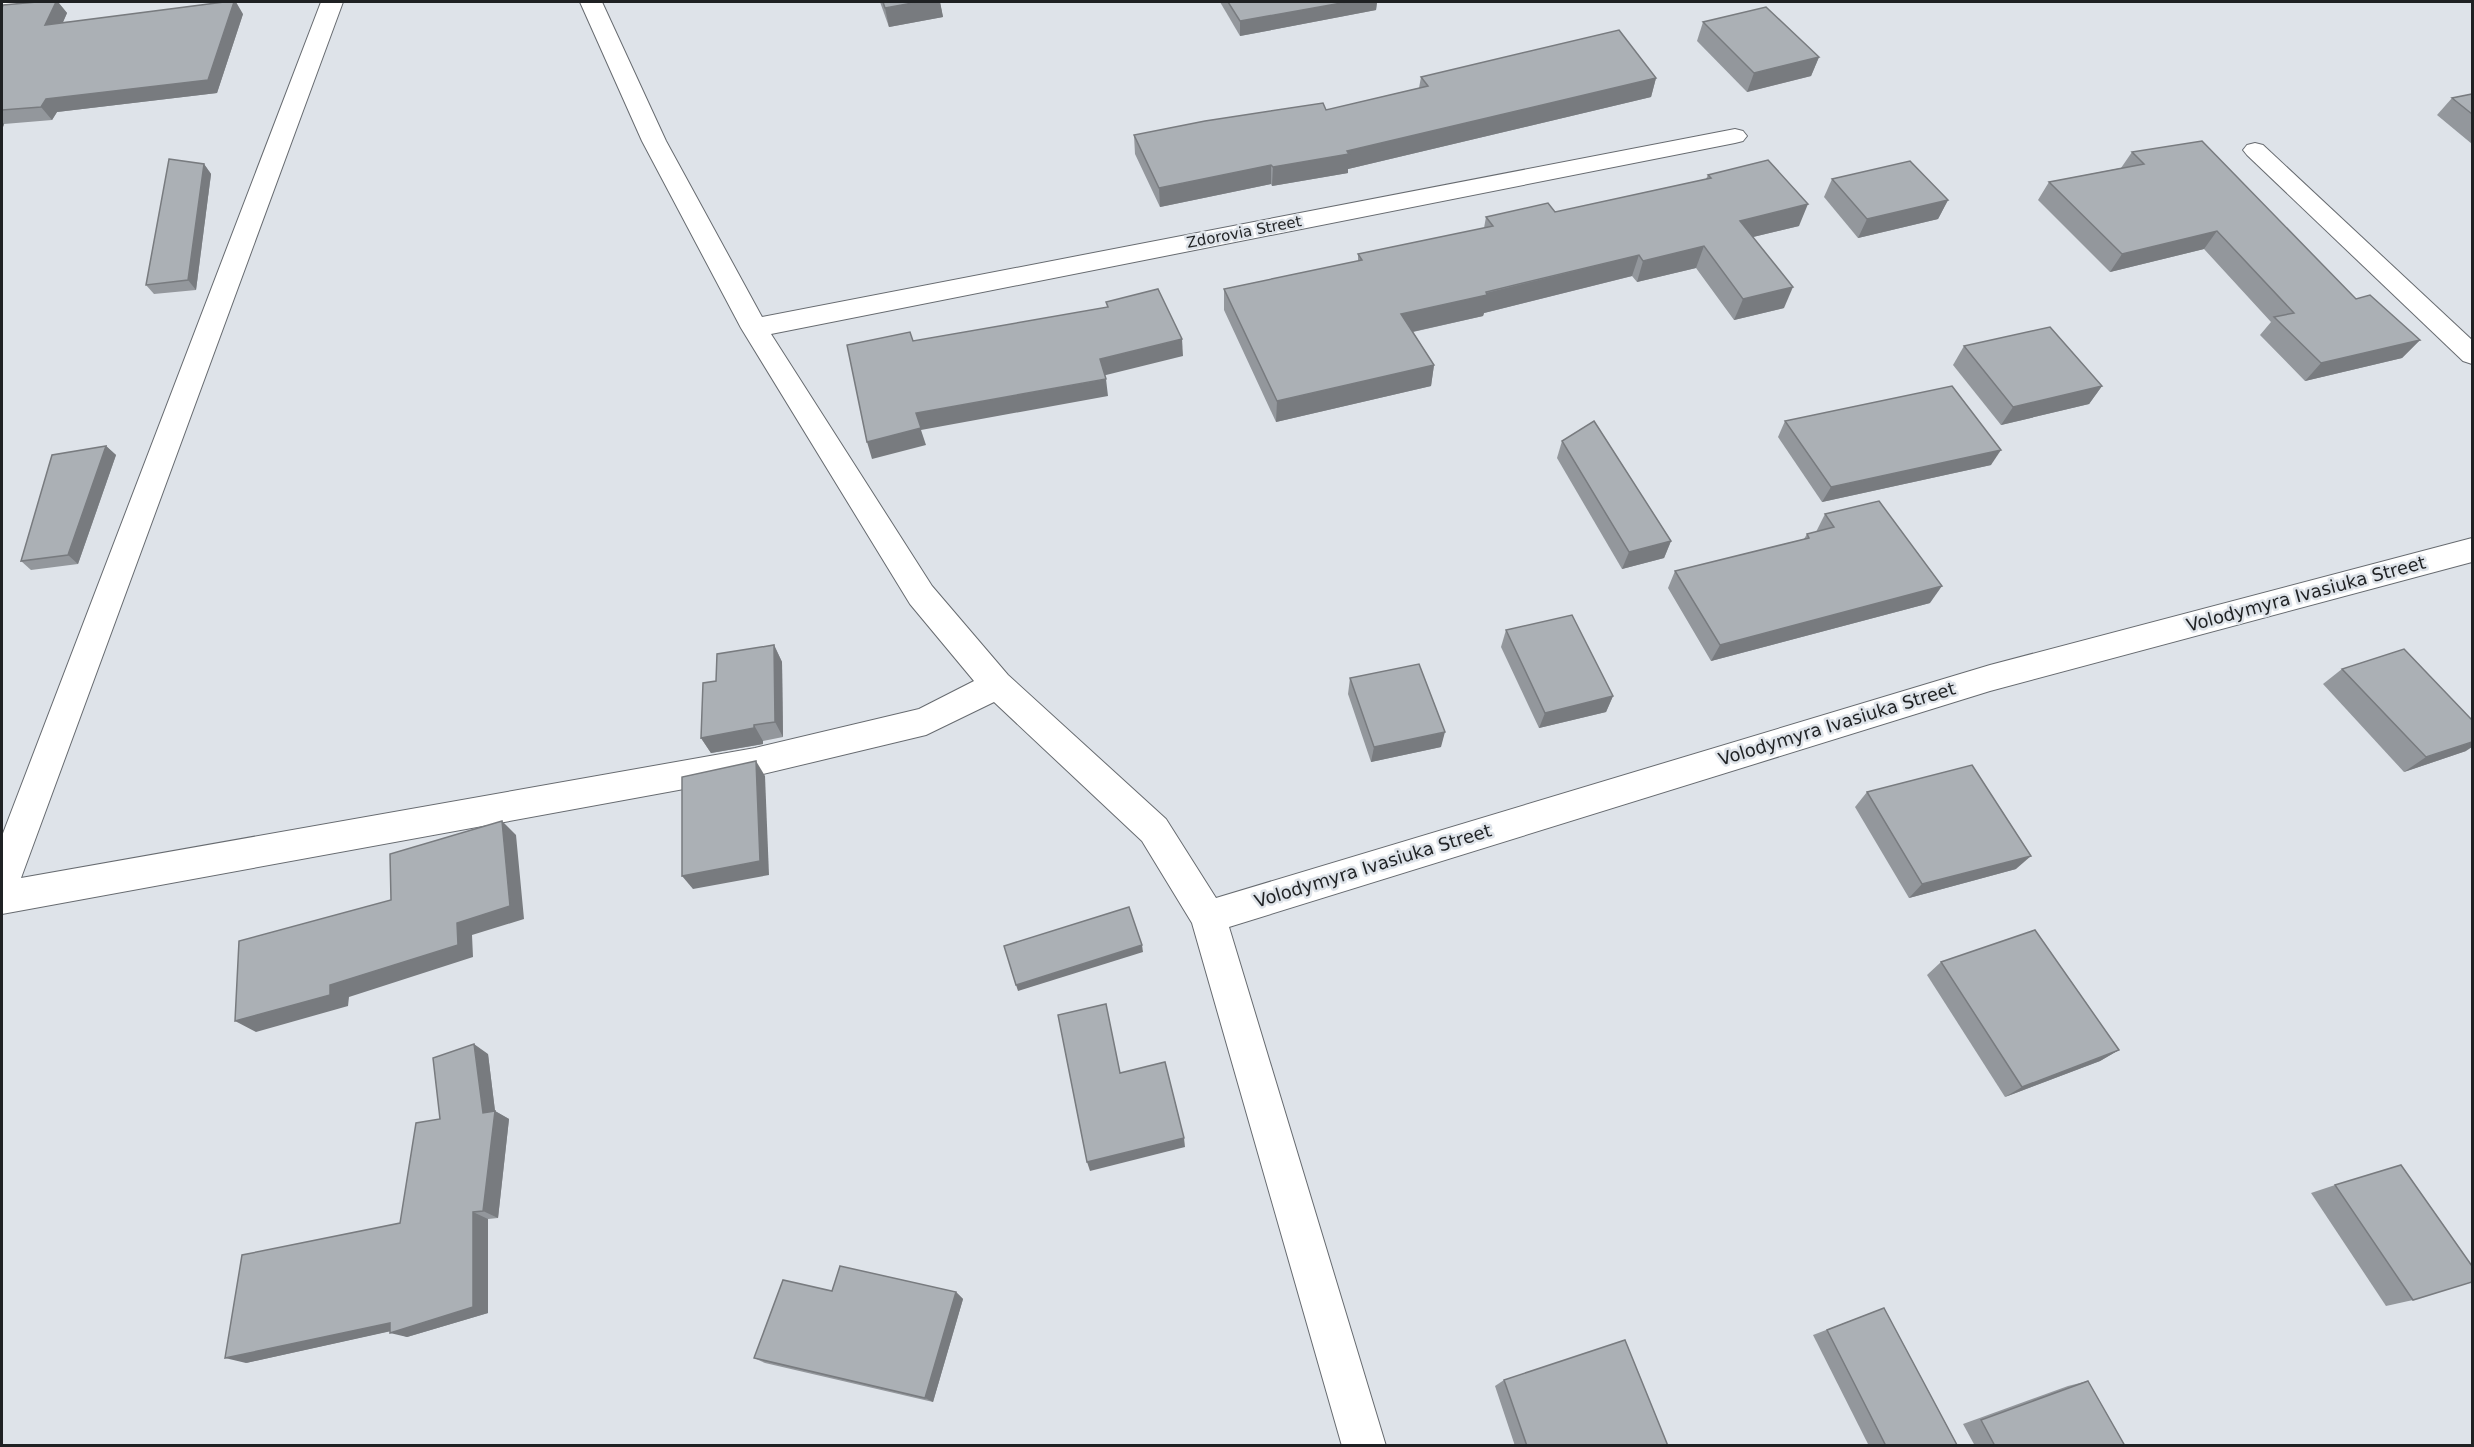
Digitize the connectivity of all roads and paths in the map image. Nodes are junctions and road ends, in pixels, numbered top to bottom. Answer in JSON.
{"nodes":[{"id":1,"x":10,"y":2,"type":"edge"},
{"id":2,"x":332,"y":2,"type":"edge"},
{"id":3,"x":591,"y":2,"type":"edge"},
{"id":4,"x":2,"y":15,"type":"edge"},
{"id":5,"x":1735,"y":136,"type":"dead end"},
{"id":6,"x":2255,"y":150,"type":"dead end"},
{"id":7,"x":754,"y":328,"type":"junction"},
{"id":8,"x":2472,"y":355,"type":"edge"},
{"id":9,"x":2472,"y":550,"type":"edge"},
{"id":10,"x":997,"y":685,"type":"junction"},
{"id":11,"x":2,"y":881,"type":"edge"},
{"id":12,"x":2,"y":897,"type":"edge"},
{"id":13,"x":1208,"y":917,"type":"junction"},
{"id":14,"x":1364,"y":1446,"type":"edge"}],
"edges":[{"from":1,"to":4,"type":"street"},
{"from":2,"to":11,"type":"street"},
{"from":3,"to":7,"type":"street"},
{"from":5,"to":7,"type":"street","name":"Zdorovia Street"},
{"from":6,"to":8,"type":"lane"},
{"from":7,"to":10,"type":"street"},
{"from":9,"to":13,"type":"street","name":"Volodymyra Ivasiuka Street"},
{"from":10,"to":12,"type":"street"},
{"from":10,"to":13,"type":"street"},
{"from":13,"to":14,"type":"street"}]}
